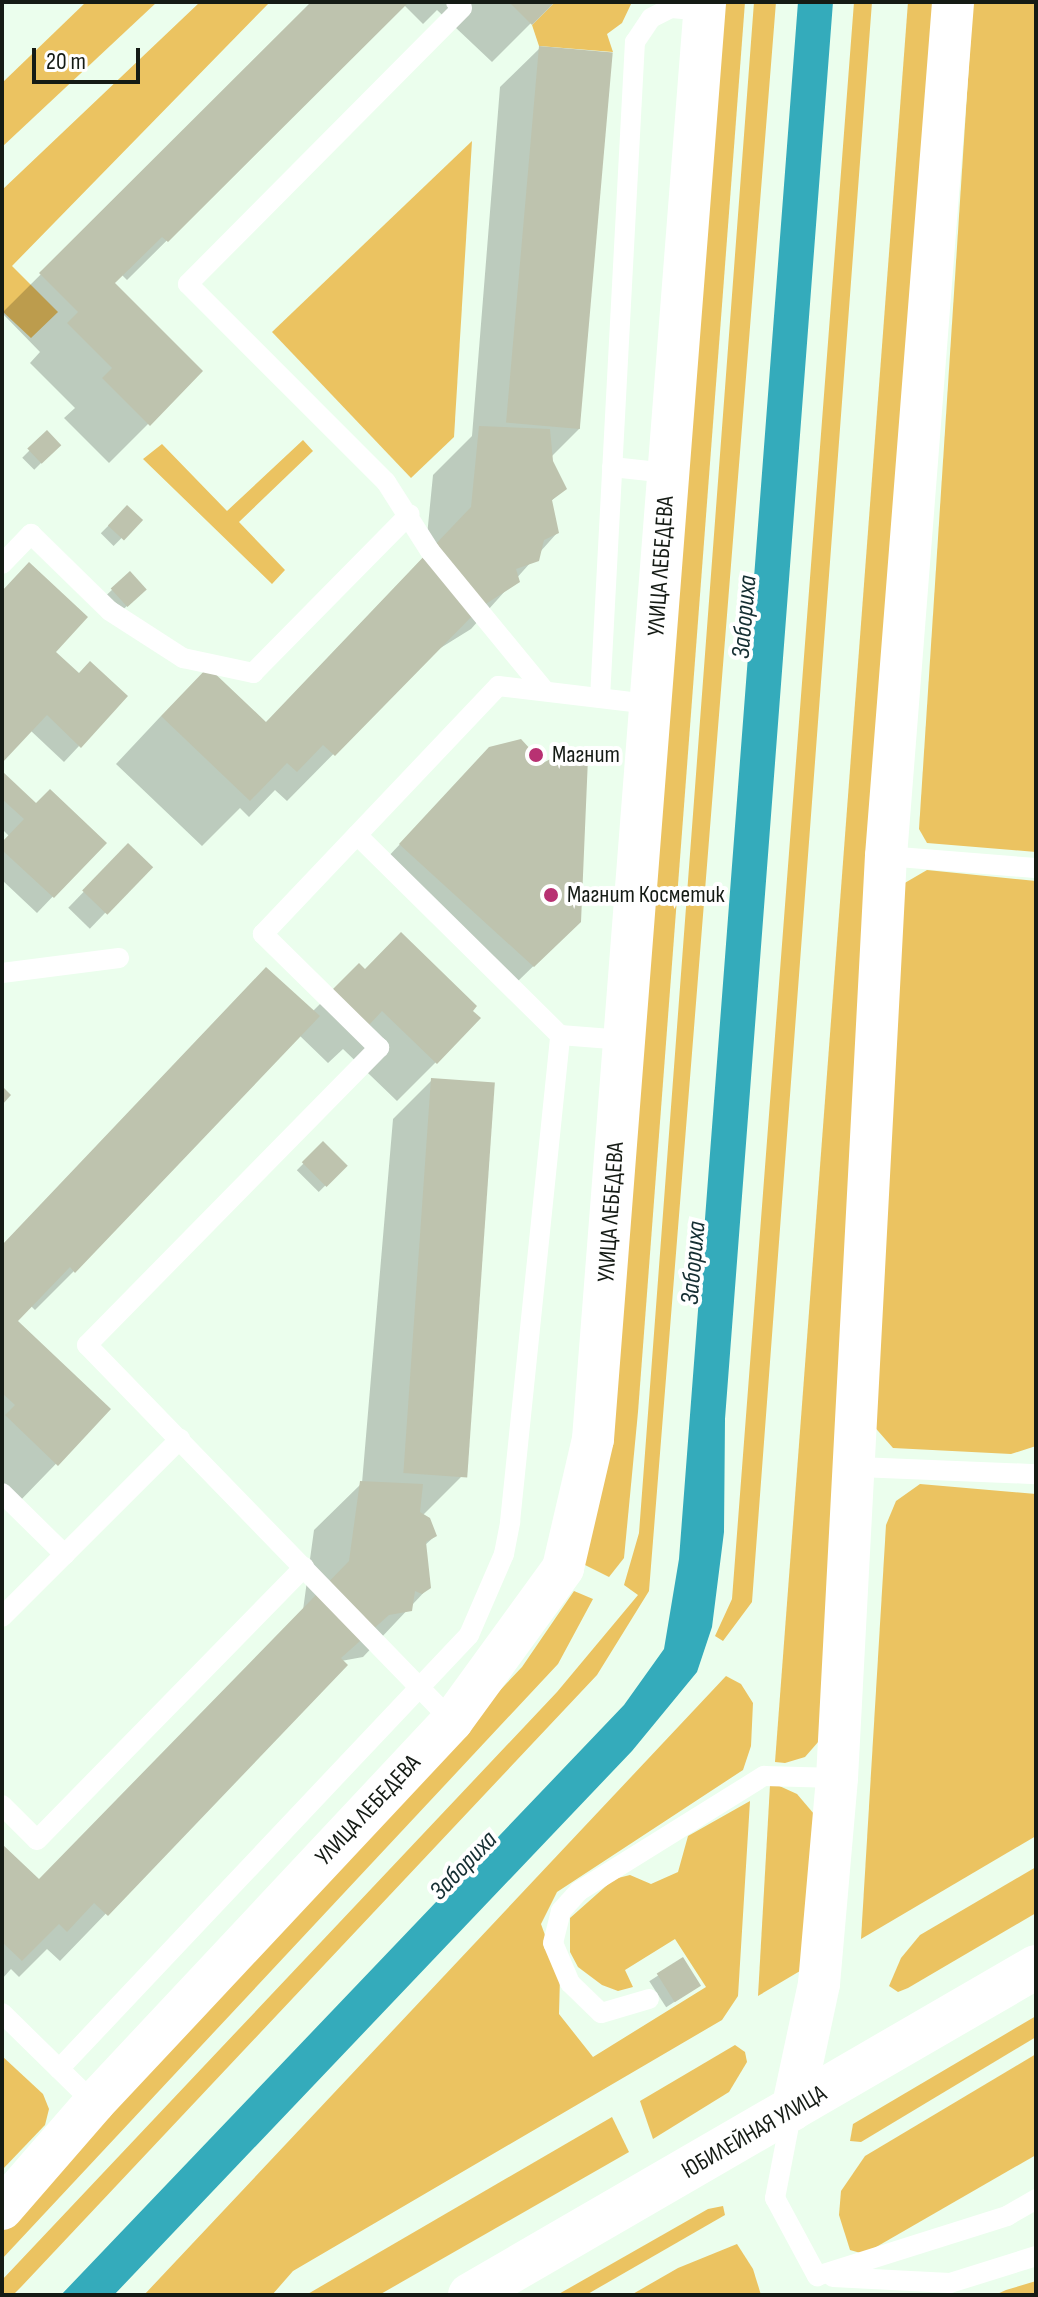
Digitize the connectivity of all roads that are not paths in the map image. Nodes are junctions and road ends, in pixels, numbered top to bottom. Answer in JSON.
{"nodes":[{"id":1,"x":456,"y":2,"type":"edge"},
{"id":2,"x":953,"y":2,"type":"edge"},
{"id":3,"x":704,"y":7,"type":"edge"},
{"id":4,"x":612,"y":467,"type":"junction"},
{"id":5,"x":668,"y":473,"type":"junction"},
{"id":6,"x":410,"y":514,"type":"junction"},
{"id":7,"x":2,"y":564,"type":"edge"},
{"id":8,"x":545,"y":691,"type":"junction"},
{"id":9,"x":600,"y":698,"type":"junction"},
{"id":10,"x":650,"y":704,"type":"junction"},
{"id":11,"x":357,"y":835,"type":"junction"},
{"id":12,"x":886,"y":856,"type":"junction"},
{"id":13,"x":1036,"y":868,"type":"edge"},
{"id":14,"x":119,"y":958,"type":"dead end"},
{"id":15,"x":2,"y":973,"type":"edge"},
{"id":16,"x":560,"y":1035,"type":"junction"},
{"id":17,"x":624,"y":1040,"type":"junction"},
{"id":18,"x":180,"y":1439,"type":"junction"},
{"id":19,"x":858,"y":1467,"type":"junction"},
{"id":20,"x":1036,"y":1474,"type":"edge"},
{"id":21,"x":2,"y":1493,"type":"edge"},
{"id":22,"x":65,"y":1555,"type":"junction"},
{"id":23,"x":304,"y":1567,"type":"junction"},
{"id":24,"x":2,"y":1617,"type":"edge"},
{"id":25,"x":420,"y":1689,"type":"junction"},
{"id":26,"x":452,"y":1721,"type":"junction"},
{"id":27,"x":837,"y":1778,"type":"junction"},
{"id":28,"x":2,"y":1805,"type":"edge"},
{"id":29,"x":1036,"y":1967,"type":"edge"},
{"id":30,"x":649,"y":1999,"type":"dead end"},
{"id":31,"x":2,"y":2013,"type":"edge"},
{"id":32,"x":59,"y":2069,"type":"junction"},
{"id":33,"x":94,"y":2103,"type":"junction"},
{"id":34,"x":792,"y":2110,"type":"junction"},
{"id":35,"x":1036,"y":2199,"type":"edge"},
{"id":36,"x":2,"y":2209,"type":"edge"},
{"id":37,"x":1036,"y":2256,"type":"edge"},
{"id":38,"x":817,"y":2276,"type":"junction"},
{"id":39,"x":470,"y":2295,"type":"edge"}],
"edges":[{"from":1,"to":6,"type":"lane"},
{"from":2,"to":12,"type":"street"},
{"from":3,"to":4,"type":"lane"},
{"from":3,"to":5,"type":"street","name":"УЛИЦА ЛЕБЕДЕВА"},
{"from":4,"to":5,"type":"lane"},
{"from":4,"to":9,"type":"lane"},
{"from":5,"to":10,"type":"street","name":"УЛИЦА ЛЕБЕДЕВА"},
{"from":6,"to":7,"type":"lane"},
{"from":6,"to":8,"type":"lane"},
{"from":8,"to":9,"type":"lane"},
{"from":8,"to":11,"type":"lane"},
{"from":9,"to":10,"type":"lane"},
{"from":10,"to":17,"type":"street","name":"УЛИЦА ЛЕБЕДЕВА"},
{"from":11,"to":16,"type":"lane"},
{"from":11,"to":18,"type":"lane"},
{"from":12,"to":13,"type":"lane"},
{"from":12,"to":19,"type":"street"},
{"from":14,"to":15,"type":"lane"},
{"from":16,"to":17,"type":"lane"},
{"from":16,"to":25,"type":"lane"},
{"from":17,"to":26,"type":"street","name":"УЛИЦА ЛЕБЕДЕВА"},
{"from":18,"to":22,"type":"lane"},
{"from":18,"to":23,"type":"lane"},
{"from":19,"to":20,"type":"lane"},
{"from":19,"to":27,"type":"street"},
{"from":21,"to":22,"type":"lane"},
{"from":22,"to":24,"type":"lane"},
{"from":23,"to":25,"type":"lane"},
{"from":23,"to":28,"type":"lane"},
{"from":25,"to":26,"type":"lane"},
{"from":25,"to":32,"type":"lane"},
{"from":26,"to":33,"type":"street","name":"УЛИЦА ЛЕБЕДЕВА"},
{"from":27,"to":30,"type":"lane"},
{"from":27,"to":34,"type":"street"},
{"from":29,"to":34,"type":"main road","name":"ЮБИЛЕЙНАЯ УЛИЦА"},
{"from":31,"to":32,"type":"lane"},
{"from":32,"to":33,"type":"lane"},
{"from":33,"to":36,"type":"street","name":"УЛИЦА ЛЕБЕДЕВА"},
{"from":34,"to":38,"type":"lane"},
{"from":34,"to":39,"type":"main road","name":"ЮБИЛЕЙНАЯ УЛИЦА"},
{"from":35,"to":38,"type":"lane"},
{"from":37,"to":38,"type":"lane"}]}
